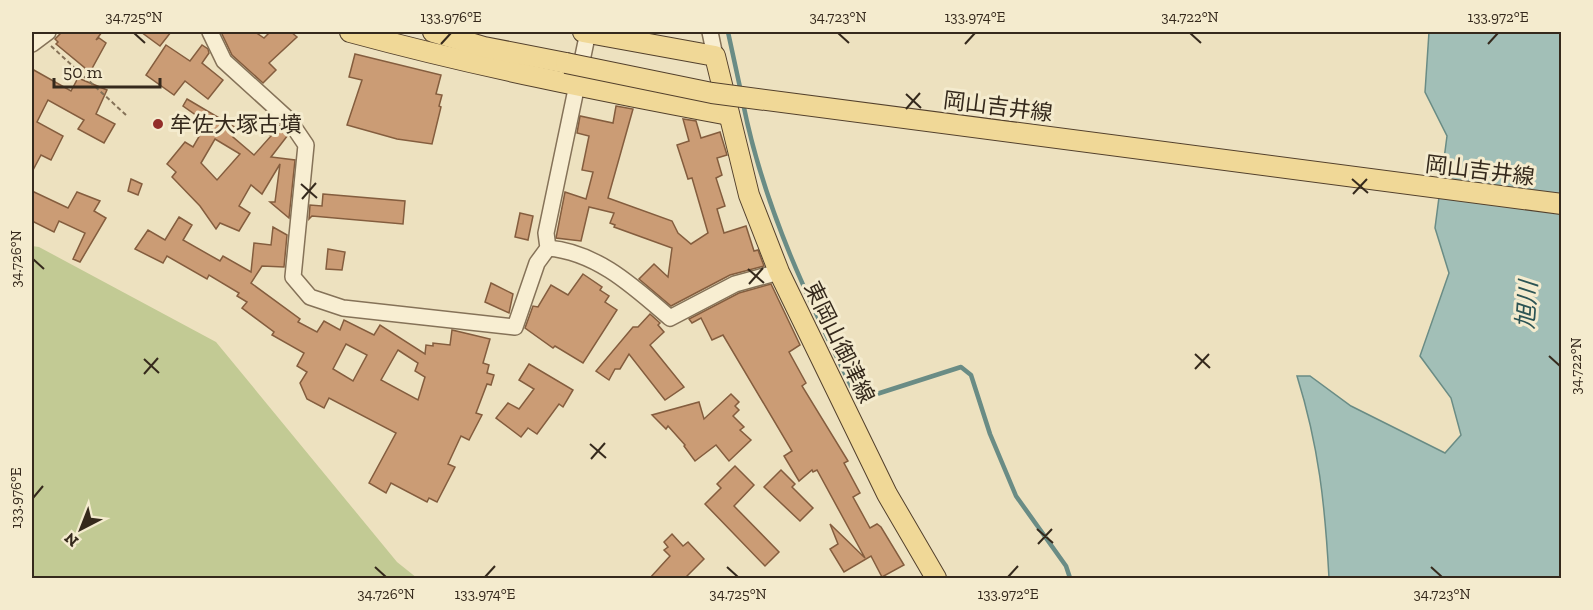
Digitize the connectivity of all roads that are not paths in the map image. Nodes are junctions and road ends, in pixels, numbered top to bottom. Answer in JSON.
{"nodes":[{"id":1,"x":210,"y":32,"type":"edge"},
{"id":2,"x":350,"y":32,"type":"edge"},
{"id":3,"x":433,"y":32,"type":"edge"},
{"id":4,"x":585,"y":32,"type":"edge"},
{"id":5,"x":710,"y":32,"type":"edge"},
{"id":6,"x":715,"y":56,"type":"junction"},
{"id":7,"x":578,"y":87,"type":"junction"},
{"id":8,"x":729,"y":115,"type":"junction"},
{"id":9,"x":1562,"y":204,"type":"edge"},
{"id":10,"x":548,"y":248,"type":"junction"},
{"id":11,"x":779,"y":272,"type":"junction"},
{"id":12,"x":936,"y":579,"type":"edge"}],
"edges":[{"from":1,"to":10,"type":"street"},
{"from":2,"to":7,"type":"main road"},
{"from":3,"to":9,"type":"main road","name":"岡山吉井線","bridge":true},
{"from":4,"to":6,"type":"main road"},
{"from":4,"to":7,"type":"street"},
{"from":5,"to":6,"type":"street"},
{"from":6,"to":8,"type":"main road","name":"東岡山御津線"},
{"from":7,"to":8,"type":"main road"},
{"from":7,"to":10,"type":"street"},
{"from":8,"to":11,"type":"main road","name":"東岡山御津線"},
{"from":10,"to":11,"type":"street"},
{"from":11,"to":12,"type":"main road","name":"東岡山御津線"}]}
